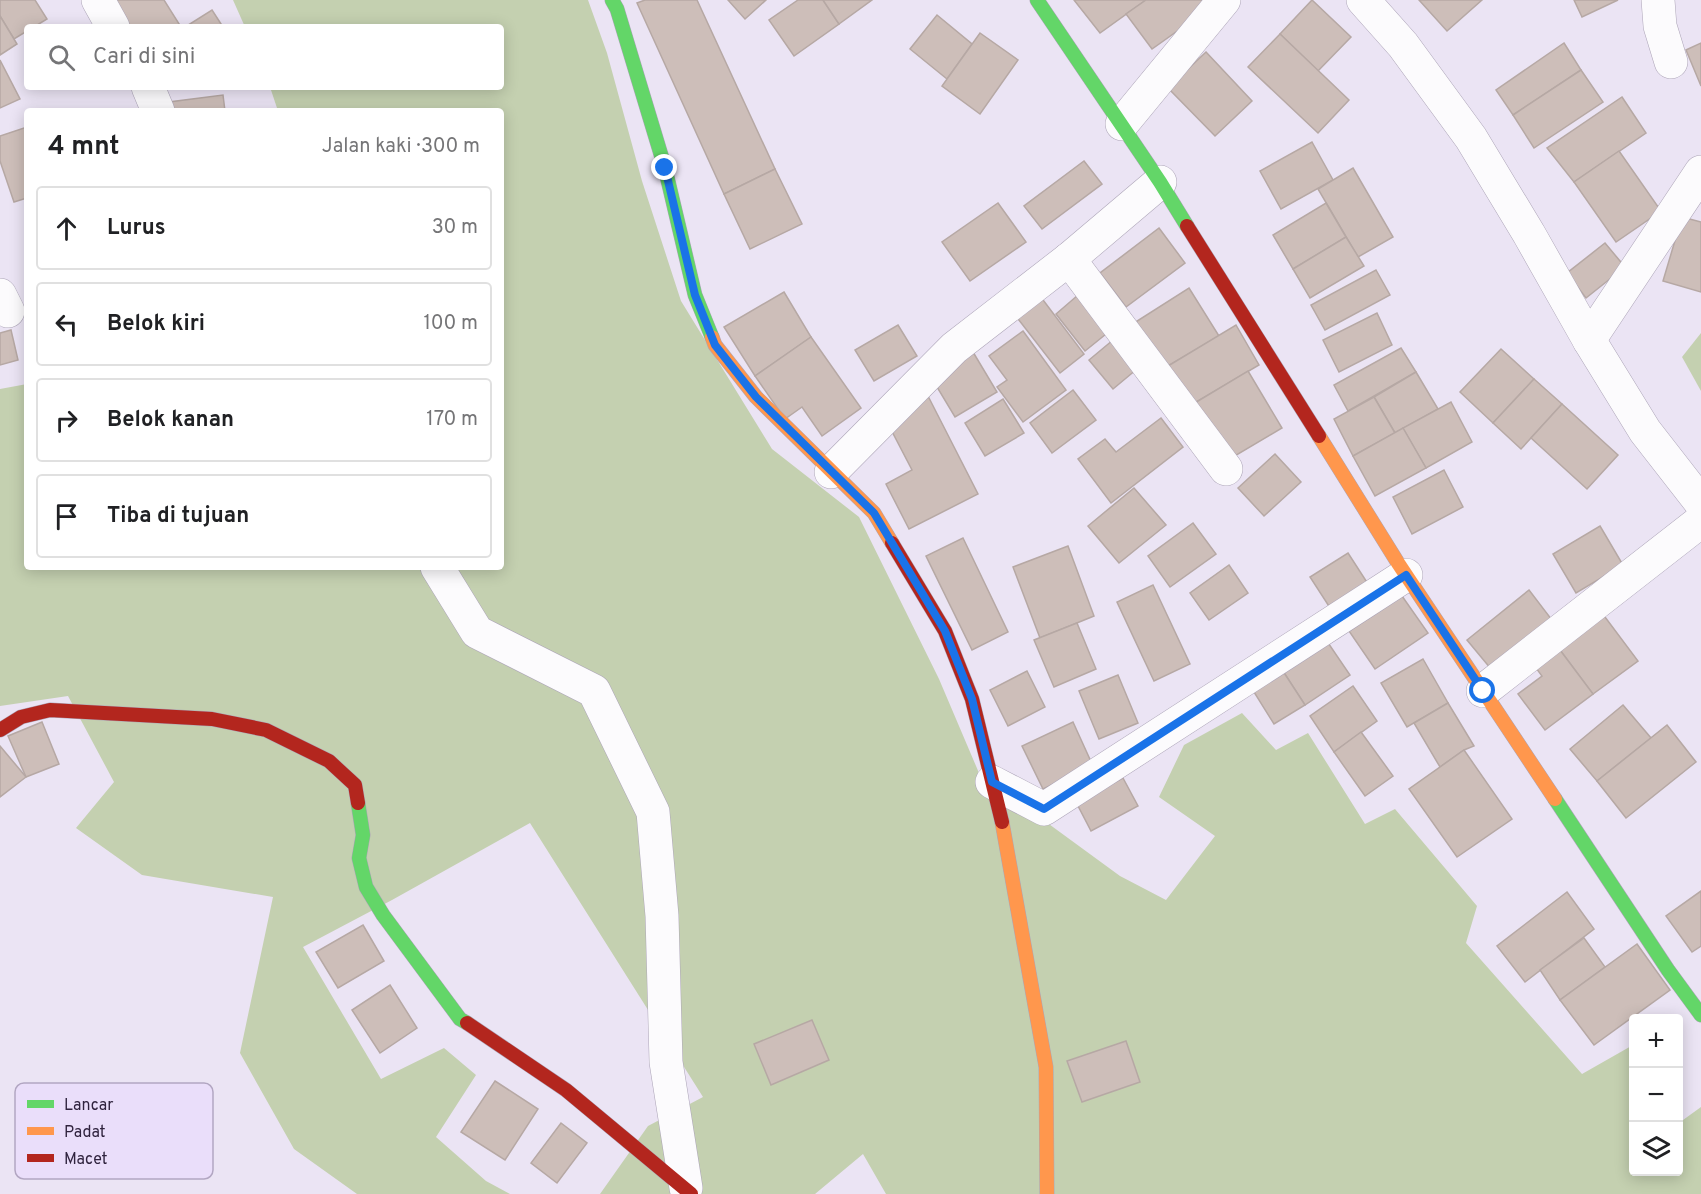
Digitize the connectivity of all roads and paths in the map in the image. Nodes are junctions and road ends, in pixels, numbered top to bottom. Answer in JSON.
{"nodes":[{"id":1,"x":98,"y":0,"type":"edge"},
{"id":2,"x":1036,"y":0,"type":"edge"},
{"id":3,"x":1224,"y":0,"type":"edge"},
{"id":4,"x":1363,"y":0,"type":"edge"},
{"id":5,"x":1658,"y":0,"type":"edge"},
{"id":6,"x":619,"y":3,"type":"edge"},
{"id":7,"x":111,"y":24,"type":"edge"},
{"id":8,"x":1671,"y":62,"type":"dead end"},
{"id":9,"x":149,"y":90,"type":"edge"},
{"id":10,"x":157,"y":108,"type":"edge"},
{"id":11,"x":1122,"y":124,"type":"junction"},
{"id":12,"x":1701,"y":172,"type":"edge"},
{"id":13,"x":1160,"y":182,"type":"junction"},
{"id":14,"x":1069,"y":259,"type":"junction"},
{"id":15,"x":1589,"y":340,"type":"junction"},
{"id":16,"x":1226,"y":469,"type":"dead end"},
{"id":17,"x":831,"y":472,"type":"junction"},
{"id":18,"x":1701,"y":503,"type":"edge"},
{"id":19,"x":1701,"y":521,"type":"edge"},
{"id":20,"x":439,"y":570,"type":"edge"},
{"id":21,"x":1406,"y":575,"type":"junction"},
{"id":22,"x":1483,"y":691,"type":"junction"},
{"id":23,"x":0,"y":730,"type":"edge"},
{"id":24,"x":992,"y":782,"type":"junction"},
{"id":25,"x":1701,"y":1015,"type":"edge"},
{"id":26,"x":689,"y":1191,"type":"edge"},
{"id":27,"x":1047,"y":1194,"type":"edge"}],
"edges":[{"from":1,"to":7,"type":"street"},
{"from":2,"to":11,"type":"street"},
{"from":3,"to":11,"type":"street"},
{"from":4,"to":15,"type":"street"},
{"from":5,"to":8,"type":"street"},
{"from":6,"to":17,"type":"street"},
{"from":9,"to":10,"type":"street"},
{"from":11,"to":13,"type":"street"},
{"from":12,"to":15,"type":"street"},
{"from":13,"to":14,"type":"street"},
{"from":13,"to":21,"type":"street"},
{"from":14,"to":16,"type":"street"},
{"from":14,"to":17,"type":"street"},
{"from":15,"to":18,"type":"street"},
{"from":17,"to":24,"type":"street"},
{"from":19,"to":22,"type":"street"},
{"from":20,"to":26,"type":"street"},
{"from":21,"to":22,"type":"street"},
{"from":21,"to":24,"type":"street"},
{"from":22,"to":25,"type":"street"},
{"from":23,"to":26,"type":"street"},
{"from":24,"to":27,"type":"street"}]}
